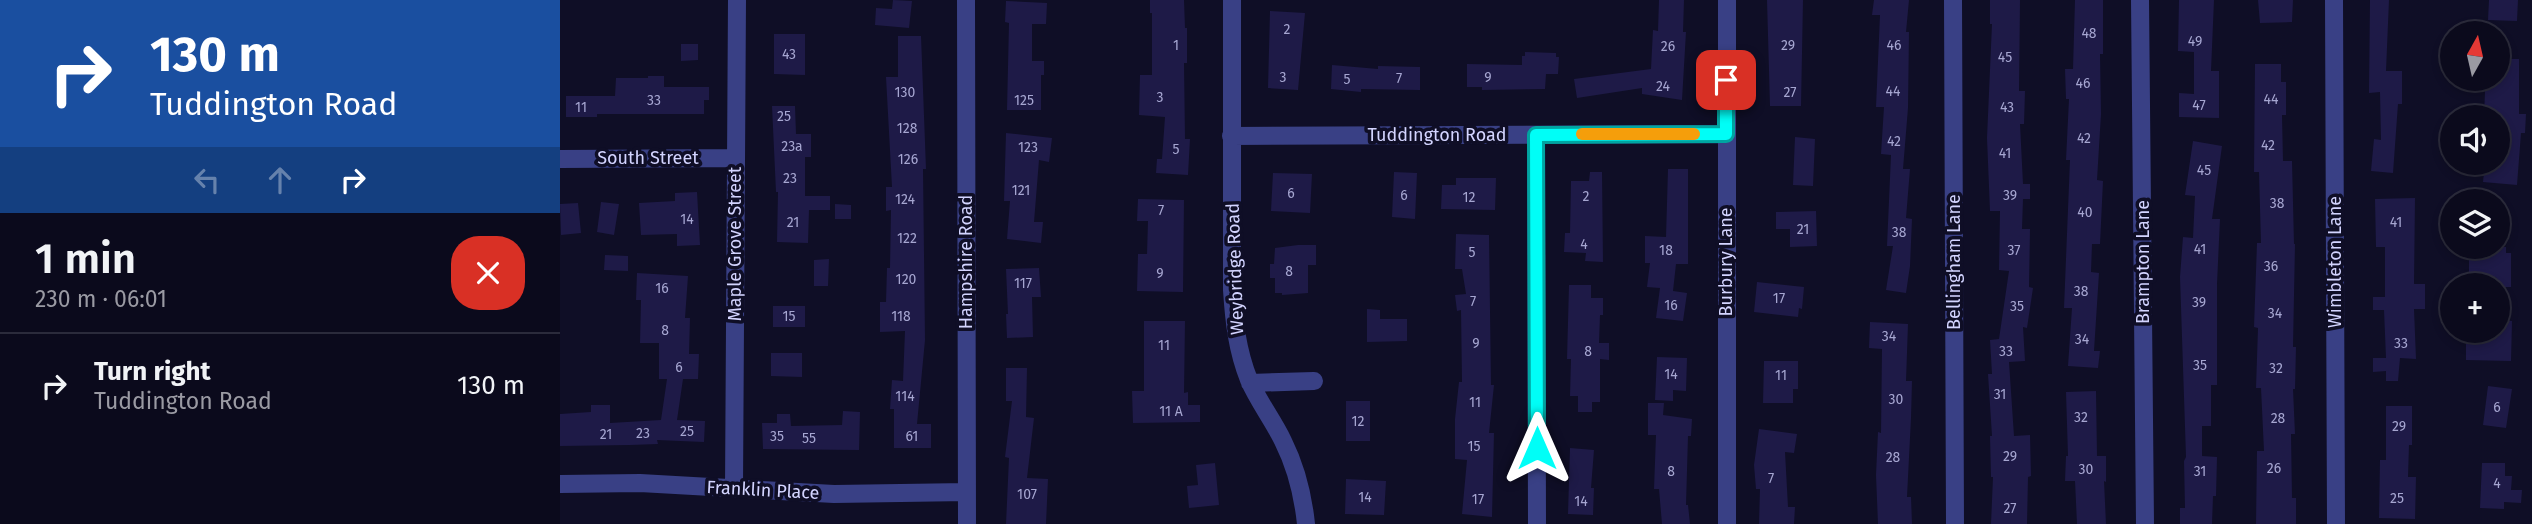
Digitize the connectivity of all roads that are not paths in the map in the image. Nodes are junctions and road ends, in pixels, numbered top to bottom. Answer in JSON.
{"nodes":[{"id":1,"x":737,"y":0,"type":"edge"},
{"id":2,"x":966,"y":0,"type":"edge"},
{"id":3,"x":1232,"y":0,"type":"edge"},
{"id":4,"x":1727,"y":0,"type":"edge"},
{"id":5,"x":1953,"y":0,"type":"edge"},
{"id":6,"x":2140,"y":0,"type":"edge"},
{"id":7,"x":2334,"y":0,"type":"edge"},
{"id":8,"x":1726,"y":134,"type":"junction"},
{"id":9,"x":1536,"y":135,"type":"junction"},
{"id":10,"x":1231,"y":136,"type":"junction"},
{"id":11,"x":736,"y":158,"type":"junction"},
{"id":12,"x":560,"y":159,"type":"edge"},
{"id":13,"x":1314,"y":381,"type":"dead end"},
{"id":14,"x":1250,"y":383,"type":"junction"},
{"id":15,"x":560,"y":484,"type":"edge"},
{"id":16,"x":734,"y":488,"type":"junction"},
{"id":17,"x":967,"y":492,"type":"junction"},
{"id":18,"x":967,"y":524,"type":"edge"},
{"id":19,"x":1306,"y":524,"type":"edge"},
{"id":20,"x":1537,"y":524,"type":"edge"},
{"id":21,"x":1727,"y":524,"type":"edge"},
{"id":22,"x":1955,"y":524,"type":"edge"},
{"id":23,"x":2145,"y":524,"type":"edge"},
{"id":24,"x":2336,"y":524,"type":"edge"}],
"edges":[{"from":1,"to":11,"type":"street","name":"Maple Grove Street"},
{"from":2,"to":17,"type":"street","name":"Hampshire Road"},
{"from":3,"to":10,"type":"street","name":"Weybridge Road"},
{"from":4,"to":8,"type":"street","name":"Burbury Lane"},
{"from":5,"to":22,"type":"street","name":"Bellingham Lane"},
{"from":6,"to":23,"type":"street","name":"Brampton Lane"},
{"from":7,"to":24,"type":"street","name":"Wimbleton Lane"},
{"from":8,"to":9,"type":"street","name":"Tuddington Road"},
{"from":8,"to":21,"type":"street","name":"Burbury Lane"},
{"from":9,"to":10,"type":"street","name":"Tuddington Road"},
{"from":9,"to":20,"type":"street"},
{"from":10,"to":14,"type":"street","name":"Weybridge Road"},
{"from":11,"to":12,"type":"street","name":"South Street"},
{"from":11,"to":16,"type":"street","name":"Maple Grove Street"},
{"from":13,"to":14,"type":"street"},
{"from":14,"to":19,"type":"street","name":"Weybridge Road"},
{"from":15,"to":16,"type":"street","name":"Franklin Place"},
{"from":16,"to":17,"type":"street","name":"Franklin Place"},
{"from":17,"to":18,"type":"street","name":"Hampshire Road"}]}
